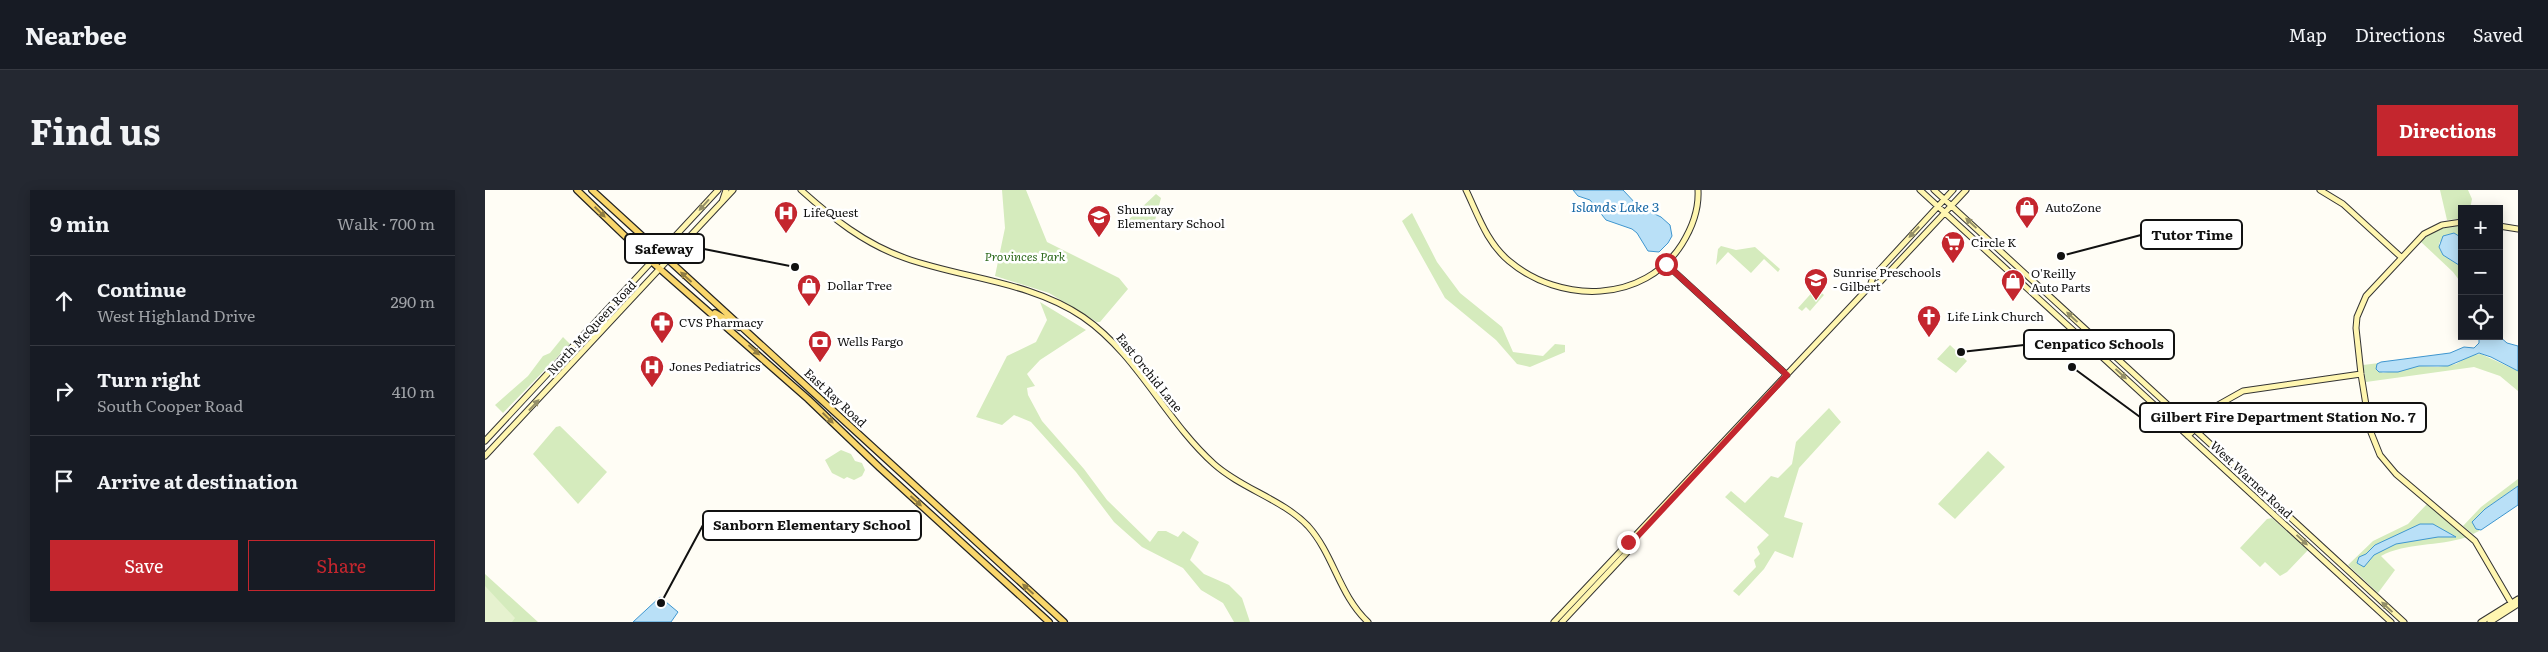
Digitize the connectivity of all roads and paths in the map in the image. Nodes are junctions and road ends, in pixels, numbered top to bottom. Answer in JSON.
{"nodes":[{"id":1,"x":577,"y":190,"type":"edge"},
{"id":2,"x":592,"y":190,"type":"edge"},
{"id":3,"x":718,"y":190,"type":"edge"},
{"id":4,"x":727,"y":190,"type":"edge"},
{"id":5,"x":733,"y":190,"type":"edge"},
{"id":6,"x":801,"y":190,"type":"edge"},
{"id":7,"x":1466,"y":190,"type":"edge"},
{"id":8,"x":1698,"y":190,"type":"edge"},
{"id":9,"x":1920,"y":190,"type":"edge"},
{"id":10,"x":1935,"y":190,"type":"edge"},
{"id":11,"x":1953,"y":190,"type":"edge"},
{"id":12,"x":1966,"y":190,"type":"edge"},
{"id":13,"x":2320,"y":190,"type":"edge"},
{"id":14,"x":1944,"y":199,"type":"junction"},
{"id":15,"x":722,"y":202,"type":"junction"},
{"id":16,"x":1938,"y":206,"type":"junction"},
{"id":17,"x":1952,"y":206,"type":"junction"},
{"id":18,"x":1945,"y":213,"type":"junction"},
{"id":19,"x":2458,"y":222,"type":"edge"},
{"id":20,"x":2503,"y":227,"type":"edge"},
{"id":21,"x":2518,"y":229,"type":"edge"},
{"id":22,"x":660,"y":254,"type":"junction"},
{"id":23,"x":2401,"y":257,"type":"junction"},
{"id":24,"x":668,"y":261,"type":"junction"},
{"id":25,"x":652,"y":262,"type":"junction"},
{"id":26,"x":1666,"y":264,"type":"junction"},
{"id":27,"x":661,"y":270,"type":"junction"},
{"id":28,"x":1870,"y":286,"type":"junction"},
{"id":29,"x":2040,"y":287,"type":"junction"},
{"id":30,"x":2035,"y":295,"type":"junction"},
{"id":31,"x":709,"y":310,"type":"junction"},
{"id":32,"x":606,"y":312,"type":"junction"},
{"id":33,"x":749,"y":332,"type":"junction"},
{"id":34,"x":589,"y":347,"type":"junction"},
{"id":35,"x":2361,"y":374,"type":"junction"},
{"id":36,"x":1787,"y":375,"type":"junction"},
{"id":37,"x":2194,"y":430,"type":"junction"},
{"id":38,"x":2188,"y":436,"type":"junction"},
{"id":39,"x":485,"y":441,"type":"edge"},
{"id":40,"x":485,"y":456,"type":"edge"},
{"id":41,"x":2518,"y":599,"type":"edge"},
{"id":42,"x":2514,"y":604,"type":"edge"},
{"id":43,"x":1566,"y":613,"type":"junction"},
{"id":44,"x":1049,"y":622,"type":"edge"},
{"id":45,"x":1064,"y":622,"type":"edge"},
{"id":46,"x":1367,"y":622,"type":"edge"},
{"id":47,"x":1554,"y":622,"type":"edge"},
{"id":48,"x":1562,"y":622,"type":"edge"},
{"id":49,"x":2391,"y":622,"type":"edge"},
{"id":50,"x":2404,"y":622,"type":"edge"},
{"id":51,"x":2481,"y":622,"type":"edge"},
{"id":52,"x":2490,"y":622,"type":"edge"}],
"edges":[{"from":1,"to":25,"type":"main road","name":"East Ray Road","one_way":true},
{"from":2,"to":22,"type":"main road","name":"East Ray Road"},
{"from":3,"to":22,"type":"main road","name":"North McQueen Road","one_way":true},
{"from":4,"to":15,"type":"main road"},
{"from":5,"to":15,"type":"main road","name":"North McQueen Road"},
{"from":6,"to":46,"type":"main road","name":"East Orchid Lane"},
{"from":7,"to":26,"type":"main road"},
{"from":8,"to":26,"type":"main road"},
{"from":9,"to":16,"type":"main road","name":"West Warner Road"},
{"from":10,"to":14,"type":"main road","name":"West Warner Road"},
{"from":11,"to":14,"type":"main road"},
{"from":12,"to":17,"type":"main road"},
{"from":13,"to":23,"type":"main road"},
{"from":14,"to":16,"type":"main road"},
{"from":14,"to":17,"type":"main road","name":"West Warner Road"},
{"from":15,"to":24,"type":"main road","name":"North McQueen Road"},
{"from":16,"to":18,"type":"main road","name":"West Warner Road"},
{"from":16,"to":28,"type":"main road","one_way":true},
{"from":17,"to":18,"type":"main road"},
{"from":29,"to":17,"type":"main road","name":"West Warner Road","one_way":true},
{"from":18,"to":28,"type":"main road"},
{"from":18,"to":30,"type":"main road","name":"West Warner Road"},
{"from":19,"to":23,"type":"main road"},
{"from":20,"to":21,"type":"main road"},
{"from":22,"to":24,"type":"main road","name":"East Ray Road"},
{"from":22,"to":25,"type":"main road","name":"North McQueen Road"},
{"from":23,"to":35,"type":"main road"},
{"from":24,"to":27,"type":"main road","name":"North McQueen Road"},
{"from":33,"to":24,"type":"main road","name":"East Ray Road","one_way":true},
{"from":25,"to":27,"type":"main road","name":"East Ray Road"},
{"from":25,"to":32,"type":"main road","name":"North McQueen Road"},
{"from":26,"to":36,"type":"main road"},
{"from":27,"to":31,"type":"main road","name":"East Ray Road"},
{"from":27,"to":34,"type":"main road","name":"North McQueen Road"},
{"from":28,"to":36,"type":"main road"},
{"from":29,"to":30,"type":"main road"},
{"from":37,"to":29,"type":"main road","name":"West Warner Road","one_way":true},
{"from":30,"to":38,"type":"main road","name":"West Warner Road","one_way":true},
{"from":31,"to":33,"type":"main road"},
{"from":31,"to":44,"type":"main road","name":"East Ray Road","one_way":true},
{"from":32,"to":34,"type":"main road"},
{"from":32,"to":39,"type":"main road","name":"North McQueen Road"},
{"from":45,"to":33,"type":"main road","name":"East Ray Road","one_way":true},
{"from":40,"to":34,"type":"main road","name":"North McQueen Road","one_way":true},
{"from":35,"to":37,"type":"main road"},
{"from":35,"to":42,"type":"main road"},
{"from":36,"to":43,"type":"main road"},
{"from":37,"to":38,"type":"main road"},
{"from":50,"to":37,"type":"main road","name":"West Warner Road","one_way":true},
{"from":38,"to":49,"type":"main road","name":"West Warner Road","one_way":true},
{"from":41,"to":42,"type":"main road"},
{"from":42,"to":51,"type":"main road"},
{"from":42,"to":52,"type":"main road"},
{"from":43,"to":47,"type":"main road"},
{"from":43,"to":48,"type":"main road"}]}
